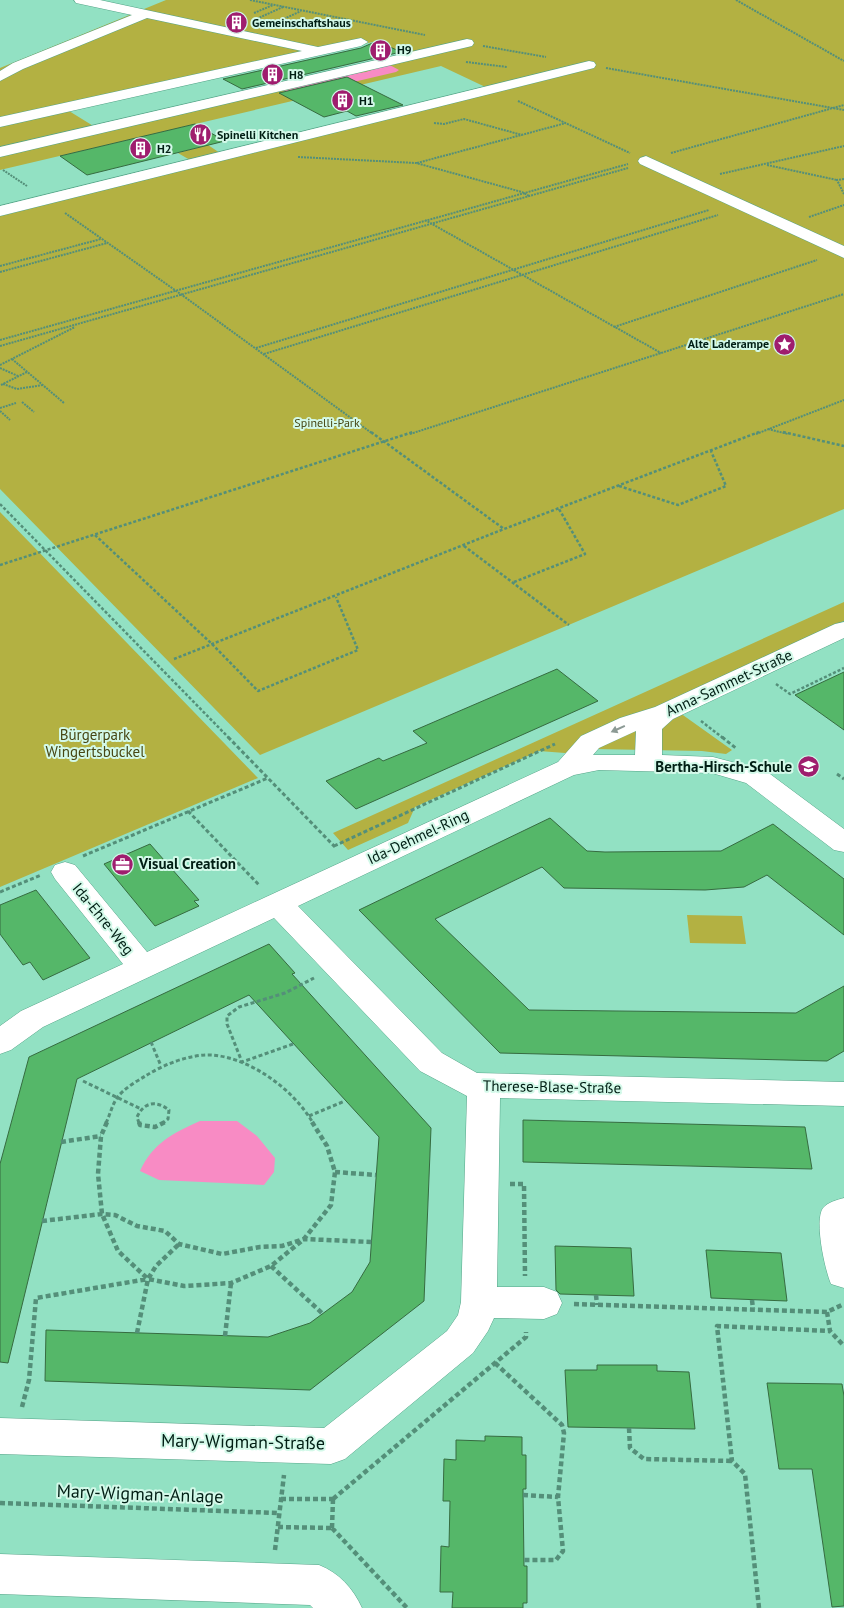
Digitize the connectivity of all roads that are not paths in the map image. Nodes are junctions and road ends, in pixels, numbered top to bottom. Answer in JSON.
{"nodes":[{"id":1,"x":81,"y":0,"type":"edge"},
{"id":2,"x":145,"y":14,"type":"junction"},
{"id":3,"x":361,"y":42,"type":"dead end"},
{"id":4,"x":467,"y":43,"type":"road end"},
{"id":5,"x":320,"y":50,"type":"junction"},
{"id":6,"x":589,"y":65,"type":"road end"},
{"id":7,"x":0,"y":77,"type":"edge"},
{"id":8,"x":0,"y":122,"type":"edge"},
{"id":9,"x":0,"y":152,"type":"edge"},
{"id":10,"x":646,"y":161,"type":"road end"},
{"id":11,"x":103,"y":171,"type":"dead end"},
{"id":12,"x":118,"y":182,"type":"junction"},
{"id":13,"x":0,"y":211,"type":"edge"},
{"id":14,"x":843,"y":253,"type":"edge"},
{"id":15,"x":844,"y":629,"type":"edge"},
{"id":16,"x":672,"y":709,"type":"junction"},
{"id":17,"x":648,"y":762,"type":"junction"},
{"id":18,"x":567,"y":768,"type":"junction"},
{"id":19,"x":844,"y":843,"type":"edge"},
{"id":20,"x":62,"y":868,"type":"road end"},
{"id":21,"x":276,"y":902,"type":"junction"},
{"id":22,"x":142,"y":967,"type":"junction"},
{"id":23,"x":0,"y":1042,"type":"edge"},
{"id":24,"x":484,"y":1086,"type":"junction"},
{"id":25,"x":843,"y":1099,"type":"edge"},
{"id":26,"x":844,"y":1212,"type":"edge"},
{"id":27,"x":844,"y":1273,"type":"edge"},
{"id":28,"x":478,"y":1302,"type":"junction"},
{"id":29,"x":544,"y":1303,"type":"road end"},
{"id":30,"x":0,"y":1436,"type":"edge"},
{"id":31,"x":0,"y":1574,"type":"edge"},
{"id":32,"x":341,"y":1608,"type":"edge"}],
"edges":[{"from":1,"to":2,"type":"street"},
{"from":2,"to":5,"type":"street"},
{"from":2,"to":7,"type":"street"},
{"from":3,"to":5,"type":"street"},
{"from":4,"to":9,"type":"street"},
{"from":5,"to":8,"type":"street"},
{"from":6,"to":12,"type":"street"},
{"from":10,"to":14,"type":"street"},
{"from":11,"to":12,"type":"street"},
{"from":12,"to":13,"type":"street"},
{"from":15,"to":16,"type":"street","name":"Anna-Sammet-Straße"},
{"from":16,"to":17,"type":"street","name":"Anna-Sammet-Straße"},
{"from":16,"to":18,"type":"street","one_way":true},
{"from":17,"to":18,"type":"street","name":"Ida-Dehmel-Ring"},
{"from":17,"to":19,"type":"street","name":"Ida-Dehmel-Ring"},
{"from":18,"to":21,"type":"street","name":"Ida-Dehmel-Ring"},
{"from":20,"to":22,"type":"street","name":"Ida-Ehre-Weg"},
{"from":21,"to":22,"type":"street","name":"Ida-Dehmel-Ring"},
{"from":21,"to":24,"type":"street","name":"Therese-Blase-Straße"},
{"from":22,"to":23,"type":"street","name":"Ida-Dehmel-Ring"},
{"from":24,"to":25,"type":"street","name":"Therese-Blase-Straße"},
{"from":24,"to":28,"type":"street","name":"Mary-Wigman-Straße"},
{"from":26,"to":27,"type":"street"},
{"from":28,"to":29,"type":"street"},
{"from":28,"to":30,"type":"street","name":"Mary-Wigman-Straße"},
{"from":31,"to":32,"type":"street"}]}
